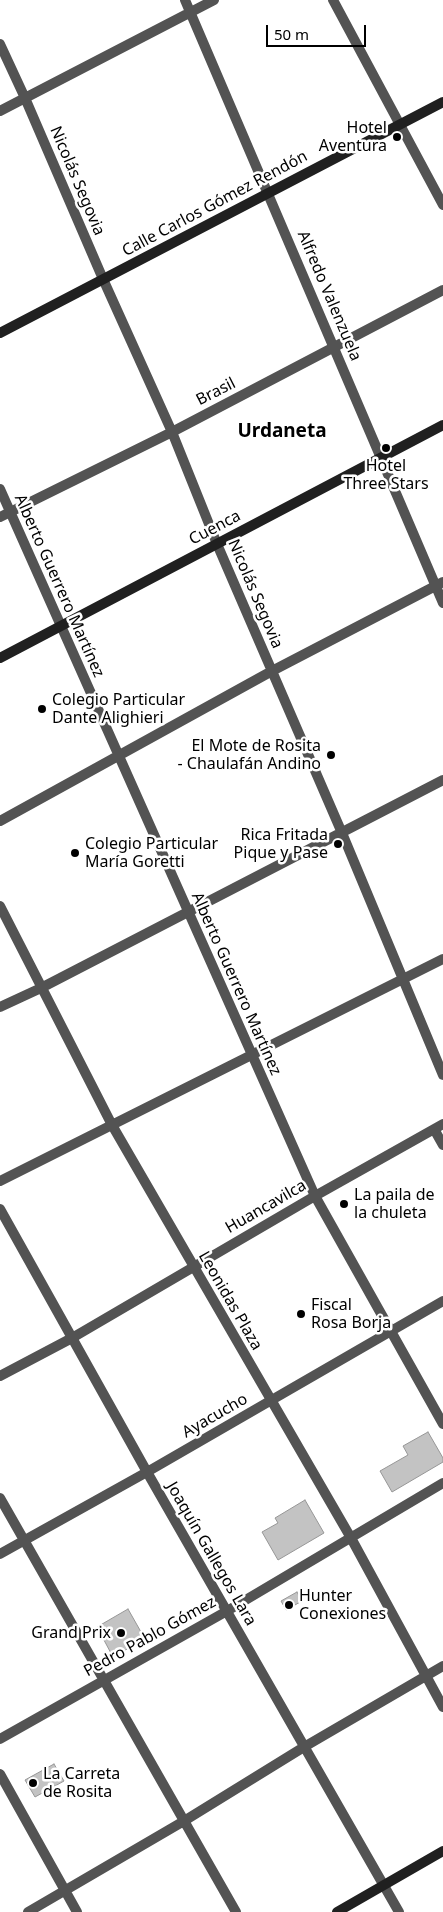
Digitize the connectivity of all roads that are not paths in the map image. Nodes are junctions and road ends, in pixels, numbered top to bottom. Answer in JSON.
{"nodes":[{"id":1,"x":185,"y":0,"type":"edge"},
{"id":2,"x":214,"y":0,"type":"edge"},
{"id":3,"x":334,"y":0,"type":"edge"},
{"id":4,"x":190,"y":12,"type":"junction"},
{"id":5,"x":0,"y":44,"type":"edge"},
{"id":6,"x":26,"y":98,"type":"junction"},
{"id":7,"x":443,"y":102,"type":"edge"},
{"id":8,"x":0,"y":111,"type":"edge"},
{"id":9,"x":401,"y":124,"type":"junction"},
{"id":10,"x":269,"y":193,"type":"junction"},
{"id":11,"x":443,"y":205,"type":"edge"},
{"id":12,"x":103,"y":279,"type":"junction"},
{"id":13,"x":443,"y":290,"type":"edge"},
{"id":14,"x":0,"y":333,"type":"edge"},
{"id":15,"x":334,"y":348,"type":"junction"},
{"id":16,"x":443,"y":425,"type":"edge"},
{"id":17,"x":172,"y":432,"type":"junction"},
{"id":18,"x":381,"y":458,"type":"junction"},
{"id":19,"x":0,"y":489,"type":"edge"},
{"id":20,"x":10,"y":512,"type":"junction"},
{"id":21,"x":0,"y":517,"type":"edge"},
{"id":22,"x":217,"y":544,"type":"junction"},
{"id":23,"x":439,"y":584,"type":"edge"},
{"id":24,"x":443,"y":603,"type":"edge"},
{"id":25,"x":61,"y":626,"type":"junction"},
{"id":26,"x":0,"y":658,"type":"edge"},
{"id":27,"x":272,"y":671,"type":"junction"},
{"id":28,"x":118,"y":756,"type":"junction"},
{"id":29,"x":443,"y":780,"type":"edge"},
{"id":30,"x":0,"y":821,"type":"edge"},
{"id":31,"x":342,"y":833,"type":"junction"},
{"id":32,"x":0,"y":906,"type":"edge"},
{"id":33,"x":188,"y":911,"type":"junction"},
{"id":34,"x":443,"y":959,"type":"edge"},
{"id":35,"x":403,"y":980,"type":"junction"},
{"id":36,"x":41,"y":988,"type":"junction"},
{"id":37,"x":0,"y":1007,"type":"edge"},
{"id":38,"x":251,"y":1056,"type":"junction"},
{"id":39,"x":443,"y":1076,"type":"edge"},
{"id":40,"x":112,"y":1125,"type":"junction"},
{"id":41,"x":438,"y":1127,"type":"edge"},
{"id":42,"x":443,"y":1145,"type":"edge"},
{"id":43,"x":0,"y":1181,"type":"edge"},
{"id":44,"x":315,"y":1196,"type":"junction"},
{"id":45,"x":0,"y":1209,"type":"edge"},
{"id":46,"x":193,"y":1266,"type":"junction"},
{"id":47,"x":443,"y":1301,"type":"edge"},
{"id":48,"x":390,"y":1332,"type":"junction"},
{"id":49,"x":72,"y":1338,"type":"junction"},
{"id":50,"x":0,"y":1376,"type":"edge"},
{"id":51,"x":270,"y":1401,"type":"junction"},
{"id":52,"x":443,"y":1424,"type":"edge"},
{"id":53,"x":147,"y":1472,"type":"junction"},
{"id":54,"x":443,"y":1483,"type":"edge"},
{"id":55,"x":0,"y":1498,"type":"edge"},
{"id":56,"x":351,"y":1538,"type":"junction"},
{"id":57,"x":24,"y":1541,"type":"junction"},
{"id":58,"x":0,"y":1554,"type":"edge"},
{"id":59,"x":227,"y":1611,"type":"junction"},
{"id":60,"x":443,"y":1666,"type":"edge"},
{"id":61,"x":426,"y":1676,"type":"junction"},
{"id":62,"x":105,"y":1680,"type":"junction"},
{"id":63,"x":443,"y":1706,"type":"edge"},
{"id":64,"x":0,"y":1739,"type":"edge"},
{"id":65,"x":304,"y":1747,"type":"junction"},
{"id":66,"x":0,"y":1774,"type":"edge"},
{"id":67,"x":184,"y":1821,"type":"junction"},
{"id":68,"x":443,"y":1851,"type":"edge"},
{"id":69,"x":383,"y":1886,"type":"junction"},
{"id":70,"x":64,"y":1891,"type":"junction"},
{"id":71,"x":28,"y":1912,"type":"edge"},
{"id":72,"x":77,"y":1912,"type":"edge"},
{"id":73,"x":236,"y":1912,"type":"edge"},
{"id":74,"x":337,"y":1912,"type":"edge"},
{"id":75,"x":399,"y":1912,"type":"edge"}],
"edges":[{"from":1,"to":4,"type":"street","name":"Alfredo Valenzuela"},
{"from":2,"to":4,"type":"street"},
{"from":3,"to":9,"type":"street"},
{"from":4,"to":6,"type":"street"},
{"from":4,"to":10,"type":"street","name":"Alfredo Valenzuela"},
{"from":5,"to":6,"type":"street","name":"Nicolás Segovia"},
{"from":6,"to":8,"type":"street"},
{"from":6,"to":12,"type":"street","name":"Nicolás Segovia"},
{"from":7,"to":9,"type":"main road","name":"Calle Carlos Gómez Rendón"},
{"from":9,"to":10,"type":"main road","name":"Calle Carlos Gómez Rendón"},
{"from":9,"to":11,"type":"street"},
{"from":10,"to":12,"type":"main road","name":"Calle Carlos Gómez Rendón"},
{"from":10,"to":15,"type":"street","name":"Alfredo Valenzuela"},
{"from":12,"to":14,"type":"main road","name":"Calle Carlos Gómez Rendón"},
{"from":12,"to":17,"type":"street","name":"Nicolás Segovia"},
{"from":13,"to":15,"type":"street","name":"Brasil"},
{"from":15,"to":17,"type":"street","name":"Brasil"},
{"from":15,"to":18,"type":"street","name":"Alfredo Valenzuela"},
{"from":16,"to":18,"type":"main road","name":"Cuenca"},
{"from":17,"to":20,"type":"street","name":"Brasil"},
{"from":17,"to":22,"type":"street","name":"Nicolás Segovia"},
{"from":18,"to":22,"type":"main road","name":"Cuenca"},
{"from":18,"to":23,"type":"street","name":"Alfredo Valenzuela"},
{"from":19,"to":20,"type":"street","name":"Alberto Guerrero Martínez"},
{"from":20,"to":21,"type":"street","name":"Brasil"},
{"from":20,"to":25,"type":"street","name":"Alberto Guerrero Martínez"},
{"from":22,"to":25,"type":"main road","name":"Cuenca"},
{"from":22,"to":27,"type":"street","name":"Nicolás Segovia"},
{"from":23,"to":24,"type":"street","name":"Alfredo Valenzuela"},
{"from":23,"to":27,"type":"street"},
{"from":25,"to":26,"type":"main road","name":"Cuenca"},
{"from":25,"to":28,"type":"street","name":"Alberto Guerrero Martínez"},
{"from":27,"to":28,"type":"street"},
{"from":27,"to":31,"type":"street","name":"Nicolás Segovia"},
{"from":28,"to":30,"type":"street"},
{"from":28,"to":33,"type":"street","name":"Alberto Guerrero Martínez"},
{"from":29,"to":31,"type":"street"},
{"from":31,"to":33,"type":"street"},
{"from":31,"to":35,"type":"street","name":"Nicolás Segovia"},
{"from":32,"to":36,"type":"street","name":"Leonidas Plaza"},
{"from":33,"to":36,"type":"street"},
{"from":33,"to":38,"type":"street","name":"Alberto Guerrero Martínez"},
{"from":34,"to":35,"type":"street"},
{"from":35,"to":38,"type":"street"},
{"from":35,"to":39,"type":"street","name":"Nicolás Segovia"},
{"from":36,"to":37,"type":"street"},
{"from":36,"to":40,"type":"street","name":"Leonidas Plaza"},
{"from":38,"to":40,"type":"street"},
{"from":38,"to":44,"type":"street","name":"Alberto Guerrero Martínez"},
{"from":40,"to":43,"type":"street"},
{"from":40,"to":46,"type":"street","name":"Leonidas Plaza"},
{"from":41,"to":42,"type":"street"},
{"from":41,"to":44,"type":"street","name":"Huancavilca"},
{"from":44,"to":46,"type":"street","name":"Huancavilca"},
{"from":44,"to":48,"type":"street","name":"Alberto Guerrero Martínez"},
{"from":45,"to":49,"type":"street","name":"Joaquín Gallegos Lara"},
{"from":46,"to":49,"type":"street","name":"Huancavilca"},
{"from":46,"to":51,"type":"street","name":"Leonidas Plaza"},
{"from":47,"to":48,"type":"street","name":"Ayacucho"},
{"from":48,"to":51,"type":"street","name":"Ayacucho"},
{"from":48,"to":52,"type":"street","name":"Alberto Guerrero Martínez"},
{"from":49,"to":50,"type":"street","name":"Huancavilca"},
{"from":49,"to":53,"type":"street","name":"Joaquín Gallegos Lara"},
{"from":51,"to":53,"type":"street","name":"Ayacucho"},
{"from":51,"to":56,"type":"street","name":"Leonidas Plaza"},
{"from":53,"to":57,"type":"street","name":"Ayacucho"},
{"from":53,"to":59,"type":"street","name":"Joaquín Gallegos Lara"},
{"from":54,"to":56,"type":"street","name":"Pedro Pablo Gómez"},
{"from":55,"to":57,"type":"street"},
{"from":56,"to":59,"type":"street","name":"Pedro Pablo Gómez"},
{"from":56,"to":61,"type":"street","name":"Leonidas Plaza"},
{"from":57,"to":58,"type":"street","name":"Ayacucho"},
{"from":57,"to":62,"type":"street"},
{"from":59,"to":62,"type":"street","name":"Pedro Pablo Gómez"},
{"from":59,"to":65,"type":"street","name":"Joaquín Gallegos Lara"},
{"from":60,"to":61,"type":"street"},
{"from":61,"to":63,"type":"street","name":"Leonidas Plaza"},
{"from":61,"to":65,"type":"street"},
{"from":62,"to":64,"type":"street","name":"Pedro Pablo Gómez"},
{"from":62,"to":67,"type":"street"},
{"from":65,"to":67,"type":"street"},
{"from":65,"to":69,"type":"street","name":"Joaquín Gallegos Lara"},
{"from":66,"to":70,"type":"street"},
{"from":67,"to":70,"type":"street"},
{"from":67,"to":73,"type":"street"},
{"from":68,"to":69,"type":"main road"},
{"from":69,"to":74,"type":"main road"},
{"from":69,"to":75,"type":"street","name":"Joaquín Gallegos Lara"},
{"from":70,"to":71,"type":"street"},
{"from":70,"to":72,"type":"street"}]}
